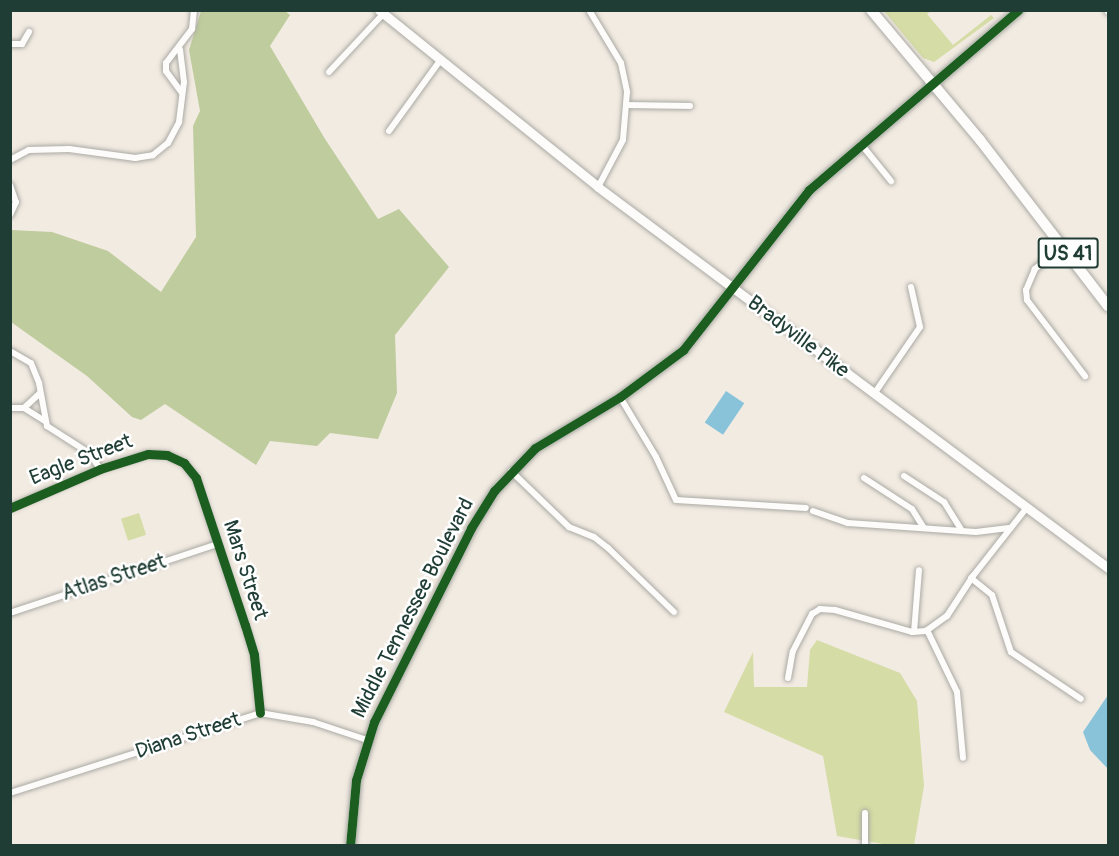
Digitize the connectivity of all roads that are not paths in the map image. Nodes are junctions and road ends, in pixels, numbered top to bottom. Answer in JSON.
{"nodes":[{"id":1,"x":194,"y":10,"type":"edge"},
{"id":2,"x":589,"y":10,"type":"edge"},
{"id":3,"x":871,"y":10,"type":"edge"},
{"id":4,"x":1018,"y":10,"type":"edge"},
{"id":5,"x":381,"y":12,"type":"edge"},
{"id":6,"x":29,"y":32,"type":"dead end"},
{"id":7,"x":10,"y":44,"type":"edge"},
{"id":8,"x":180,"y":49,"type":"junction"},
{"id":9,"x":440,"y":62,"type":"junction"},
{"id":10,"x":329,"y":72,"type":"dead end"},
{"id":11,"x":932,"y":83,"type":"junction"},
{"id":12,"x":182,"y":94,"type":"junction"},
{"id":13,"x":628,"y":105,"type":"junction"},
{"id":14,"x":690,"y":106,"type":"dead end"},
{"id":15,"x":389,"y":131,"type":"dead end"},
{"id":16,"x":861,"y":144,"type":"junction"},
{"id":17,"x":10,"y":160,"type":"edge"},
{"id":18,"x":891,"y":181,"type":"dead end"},
{"id":19,"x":10,"y":185,"type":"edge"},
{"id":20,"x":598,"y":187,"type":"junction"},
{"id":21,"x":10,"y":215,"type":"edge"},
{"id":22,"x":1063,"y":247,"type":"junction"},
{"id":23,"x":911,"y":287,"type":"dead end"},
{"id":24,"x":734,"y":288,"type":"junction"},
{"id":25,"x":1108,"y":306,"type":"edge"},
{"id":26,"x":10,"y":351,"type":"edge"},
{"id":27,"x":1085,"y":376,"type":"dead end"},
{"id":28,"x":40,"y":393,"type":"junction"},
{"id":29,"x":874,"y":394,"type":"junction"},
{"id":30,"x":620,"y":397,"type":"junction"},
{"id":31,"x":10,"y":408,"type":"edge"},
{"id":32,"x":24,"y":408,"type":"junction"},
{"id":33,"x":46,"y":423,"type":"junction"},
{"id":34,"x":167,"y":455,"type":"joint"},
{"id":35,"x":100,"y":469,"type":"junction"},
{"id":36,"x":511,"y":471,"type":"junction"},
{"id":37,"x":904,"y":476,"type":"dead end"},
{"id":38,"x":864,"y":478,"type":"dead end"},
{"id":39,"x":10,"y":508,"type":"edge"},
{"id":40,"x":806,"y":508,"type":"dead end"},
{"id":41,"x":1025,"y":510,"type":"junction"},
{"id":42,"x":813,"y":511,"type":"dead end"},
{"id":43,"x":924,"y":528,"type":"junction"},
{"id":44,"x":1011,"y":528,"type":"junction"},
{"id":45,"x":962,"y":531,"type":"junction"},
{"id":46,"x":217,"y":544,"type":"junction"},
{"id":47,"x":1108,"y":568,"type":"edge"},
{"id":48,"x":919,"y":570,"type":"dead end"},
{"id":49,"x":971,"y":578,"type":"junction"},
{"id":50,"x":674,"y":612,"type":"dead end"},
{"id":51,"x":10,"y":613,"type":"edge"},
{"id":52,"x":927,"y":630,"type":"junction"},
{"id":53,"x":914,"y":632,"type":"junction"},
{"id":54,"x":788,"y":678,"type":"dead end"},
{"id":55,"x":1081,"y":699,"type":"dead end"},
{"id":56,"x":260,"y":713,"type":"junction"},
{"id":57,"x":367,"y":740,"type":"junction"},
{"id":58,"x":963,"y":758,"type":"dead end"},
{"id":59,"x":10,"y":793,"type":"edge"},
{"id":60,"x":865,"y":813,"type":"dead end"},
{"id":61,"x":350,"y":846,"type":"edge"},
{"id":62,"x":865,"y":846,"type":"edge"}],
"edges":[{"from":1,"to":8,"type":"street"},
{"from":2,"to":13,"type":"street"},
{"from":3,"to":11,"type":"main road","number":"US 41"},
{"from":4,"to":11,"type":"main road","name":"Middle Tennessee Boulevard"},
{"from":5,"to":9,"type":"main road","name":"Bradyville Pike"},
{"from":5,"to":10,"type":"street"},
{"from":6,"to":7,"type":"street"},
{"from":8,"to":12,"type":"street"},
{"from":8,"to":12,"type":"street"},
{"from":9,"to":15,"type":"street"},
{"from":9,"to":20,"type":"main road","name":"Bradyville Pike"},
{"from":11,"to":16,"type":"main road","name":"Middle Tennessee Boulevard"},
{"from":11,"to":22,"type":"main road","number":"US 41"},
{"from":12,"to":17,"type":"street"},
{"from":13,"to":14,"type":"street"},
{"from":13,"to":20,"type":"street"},
{"from":16,"to":18,"type":"street"},
{"from":16,"to":24,"type":"main road","name":"Middle Tennessee Boulevard"},
{"from":19,"to":21,"type":"street"},
{"from":20,"to":24,"type":"main road","name":"Bradyville Pike"},
{"from":22,"to":25,"type":"main road","number":"US 41"},
{"from":22,"to":27,"type":"street"},
{"from":23,"to":29,"type":"street"},
{"from":24,"to":29,"type":"main road","name":"Bradyville Pike"},
{"from":24,"to":30,"type":"main road","name":"Middle Tennessee Boulevard"},
{"from":26,"to":28,"type":"street"},
{"from":28,"to":32,"type":"street"},
{"from":28,"to":33,"type":"street"},
{"from":29,"to":41,"type":"main road","name":"Bradyville Pike"},
{"from":30,"to":36,"type":"main road","name":"Middle Tennessee Boulevard"},
{"from":30,"to":40,"type":"street"},
{"from":31,"to":32,"type":"street"},
{"from":32,"to":33,"type":"street"},
{"from":33,"to":35,"type":"street"},
{"from":34,"to":35,"type":"street","name":"Eagle Street"},
{"from":34,"to":46,"type":"street","name":"Mars Street"},
{"from":35,"to":39,"type":"street","name":"Eagle Street"},
{"from":36,"to":50,"type":"street"},
{"from":36,"to":57,"type":"main road","name":"Middle Tennessee Boulevard"},
{"from":37,"to":45,"type":"street"},
{"from":38,"to":43,"type":"street"},
{"from":41,"to":44,"type":"street"},
{"from":41,"to":47,"type":"main road","name":"Bradyville Pike"},
{"from":42,"to":43,"type":"street"},
{"from":43,"to":45,"type":"street"},
{"from":44,"to":45,"type":"street"},
{"from":44,"to":49,"type":"street"},
{"from":46,"to":51,"type":"street","name":"Atlas Street"},
{"from":46,"to":56,"type":"street","name":"Mars Street"},
{"from":48,"to":53,"type":"street"},
{"from":49,"to":52,"type":"street"},
{"from":49,"to":55,"type":"street"},
{"from":52,"to":53,"type":"street"},
{"from":52,"to":58,"type":"street"},
{"from":53,"to":54,"type":"street"},
{"from":56,"to":57,"type":"street","name":"Diana Street"},
{"from":56,"to":59,"type":"street","name":"Diana Street"},
{"from":57,"to":61,"type":"main road","name":"Middle Tennessee Boulevard"},
{"from":60,"to":62,"type":"street"}]}
